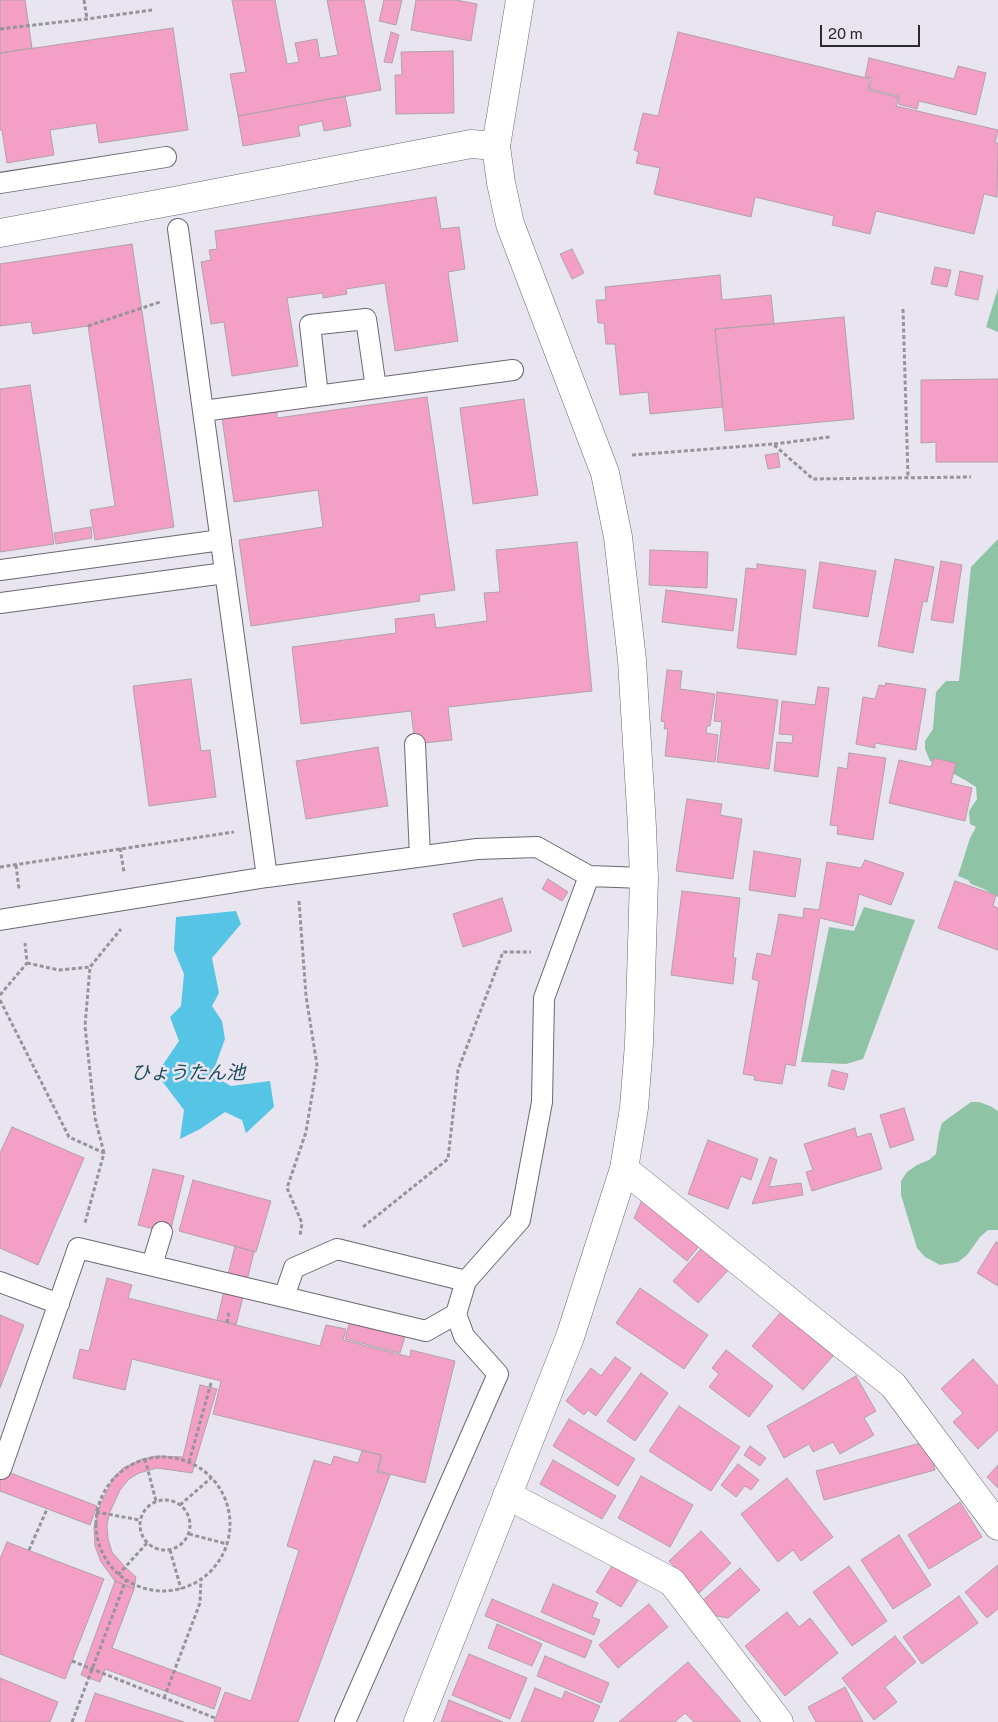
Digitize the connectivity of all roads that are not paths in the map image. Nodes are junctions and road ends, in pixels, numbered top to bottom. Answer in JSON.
{"nodes":[{"id":1,"x":520,"y":0,"type":"edge"},
{"id":2,"x":496,"y":146,"type":"junction"},
{"id":3,"x":166,"y":157,"type":"dead end"},
{"id":4,"x":0,"y":183,"type":"edge"},
{"id":5,"x":178,"y":229,"type":"dead end"},
{"id":6,"x":0,"y":233,"type":"edge"},
{"id":7,"x":513,"y":370,"type":"dead end"},
{"id":8,"x":376,"y":388,"type":"junction"},
{"id":9,"x":318,"y":396,"type":"junction"},
{"id":10,"x":203,"y":411,"type":"junction"},
{"id":11,"x":221,"y":540,"type":"junction"},
{"id":12,"x":0,"y":570,"type":"edge"},
{"id":13,"x":225,"y":573,"type":"junction"},
{"id":14,"x":0,"y":604,"type":"edge"},
{"id":15,"x":415,"y":744,"type":"dead end"},
{"id":16,"x":420,"y":856,"type":"junction"},
{"id":17,"x":589,"y":876,"type":"junction"},
{"id":18,"x":267,"y":877,"type":"junction"},
{"id":19,"x":644,"y":878,"type":"junction"},
{"id":20,"x":0,"y":920,"type":"edge"},
{"id":21,"x":624,"y":1169,"type":"junction"},
{"id":22,"x":162,"y":1232,"type":"dead end"},
{"id":23,"x":152,"y":1265,"type":"junction"},
{"id":24,"x":466,"y":1281,"type":"junction"},
{"id":25,"x":0,"y":1282,"type":"edge"},
{"id":26,"x":284,"y":1297,"type":"junction"},
{"id":27,"x":59,"y":1304,"type":"junction"},
{"id":28,"x":456,"y":1314,"type":"junction"},
{"id":29,"x":1,"y":1469,"type":"edge"},
{"id":30,"x":507,"y":1495,"type":"junction"},
{"id":31,"x":998,"y":1526,"type":"edge"},
{"id":32,"x":345,"y":1722,"type":"edge"},
{"id":33,"x":418,"y":1722,"type":"edge"},
{"id":34,"x":778,"y":1722,"type":"edge"}],
"edges":[{"from":1,"to":2,"type":"street"},
{"from":2,"to":6,"type":"street"},
{"from":2,"to":19,"type":"street"},
{"from":3,"to":4,"type":"lane"},
{"from":5,"to":10,"type":"lane"},
{"from":7,"to":8,"type":"lane"},
{"from":8,"to":9,"type":"lane"},
{"from":8,"to":9,"type":"lane"},
{"from":9,"to":10,"type":"lane"},
{"from":10,"to":11,"type":"lane"},
{"from":11,"to":12,"type":"lane"},
{"from":11,"to":13,"type":"lane"},
{"from":13,"to":14,"type":"lane"},
{"from":13,"to":18,"type":"lane"},
{"from":15,"to":16,"type":"lane"},
{"from":16,"to":17,"type":"lane"},
{"from":16,"to":18,"type":"lane"},
{"from":17,"to":19,"type":"lane"},
{"from":17,"to":24,"type":"lane"},
{"from":18,"to":20,"type":"lane"},
{"from":19,"to":21,"type":"street"},
{"from":21,"to":30,"type":"street"},
{"from":21,"to":31,"type":"street"},
{"from":22,"to":23,"type":"lane"},
{"from":23,"to":26,"type":"lane"},
{"from":23,"to":27,"type":"lane"},
{"from":24,"to":26,"type":"lane"},
{"from":24,"to":28,"type":"lane"},
{"from":25,"to":27,"type":"lane"},
{"from":26,"to":28,"type":"lane"},
{"from":27,"to":29,"type":"lane"},
{"from":28,"to":32,"type":"lane"},
{"from":30,"to":33,"type":"street"},
{"from":30,"to":34,"type":"street"}]}
